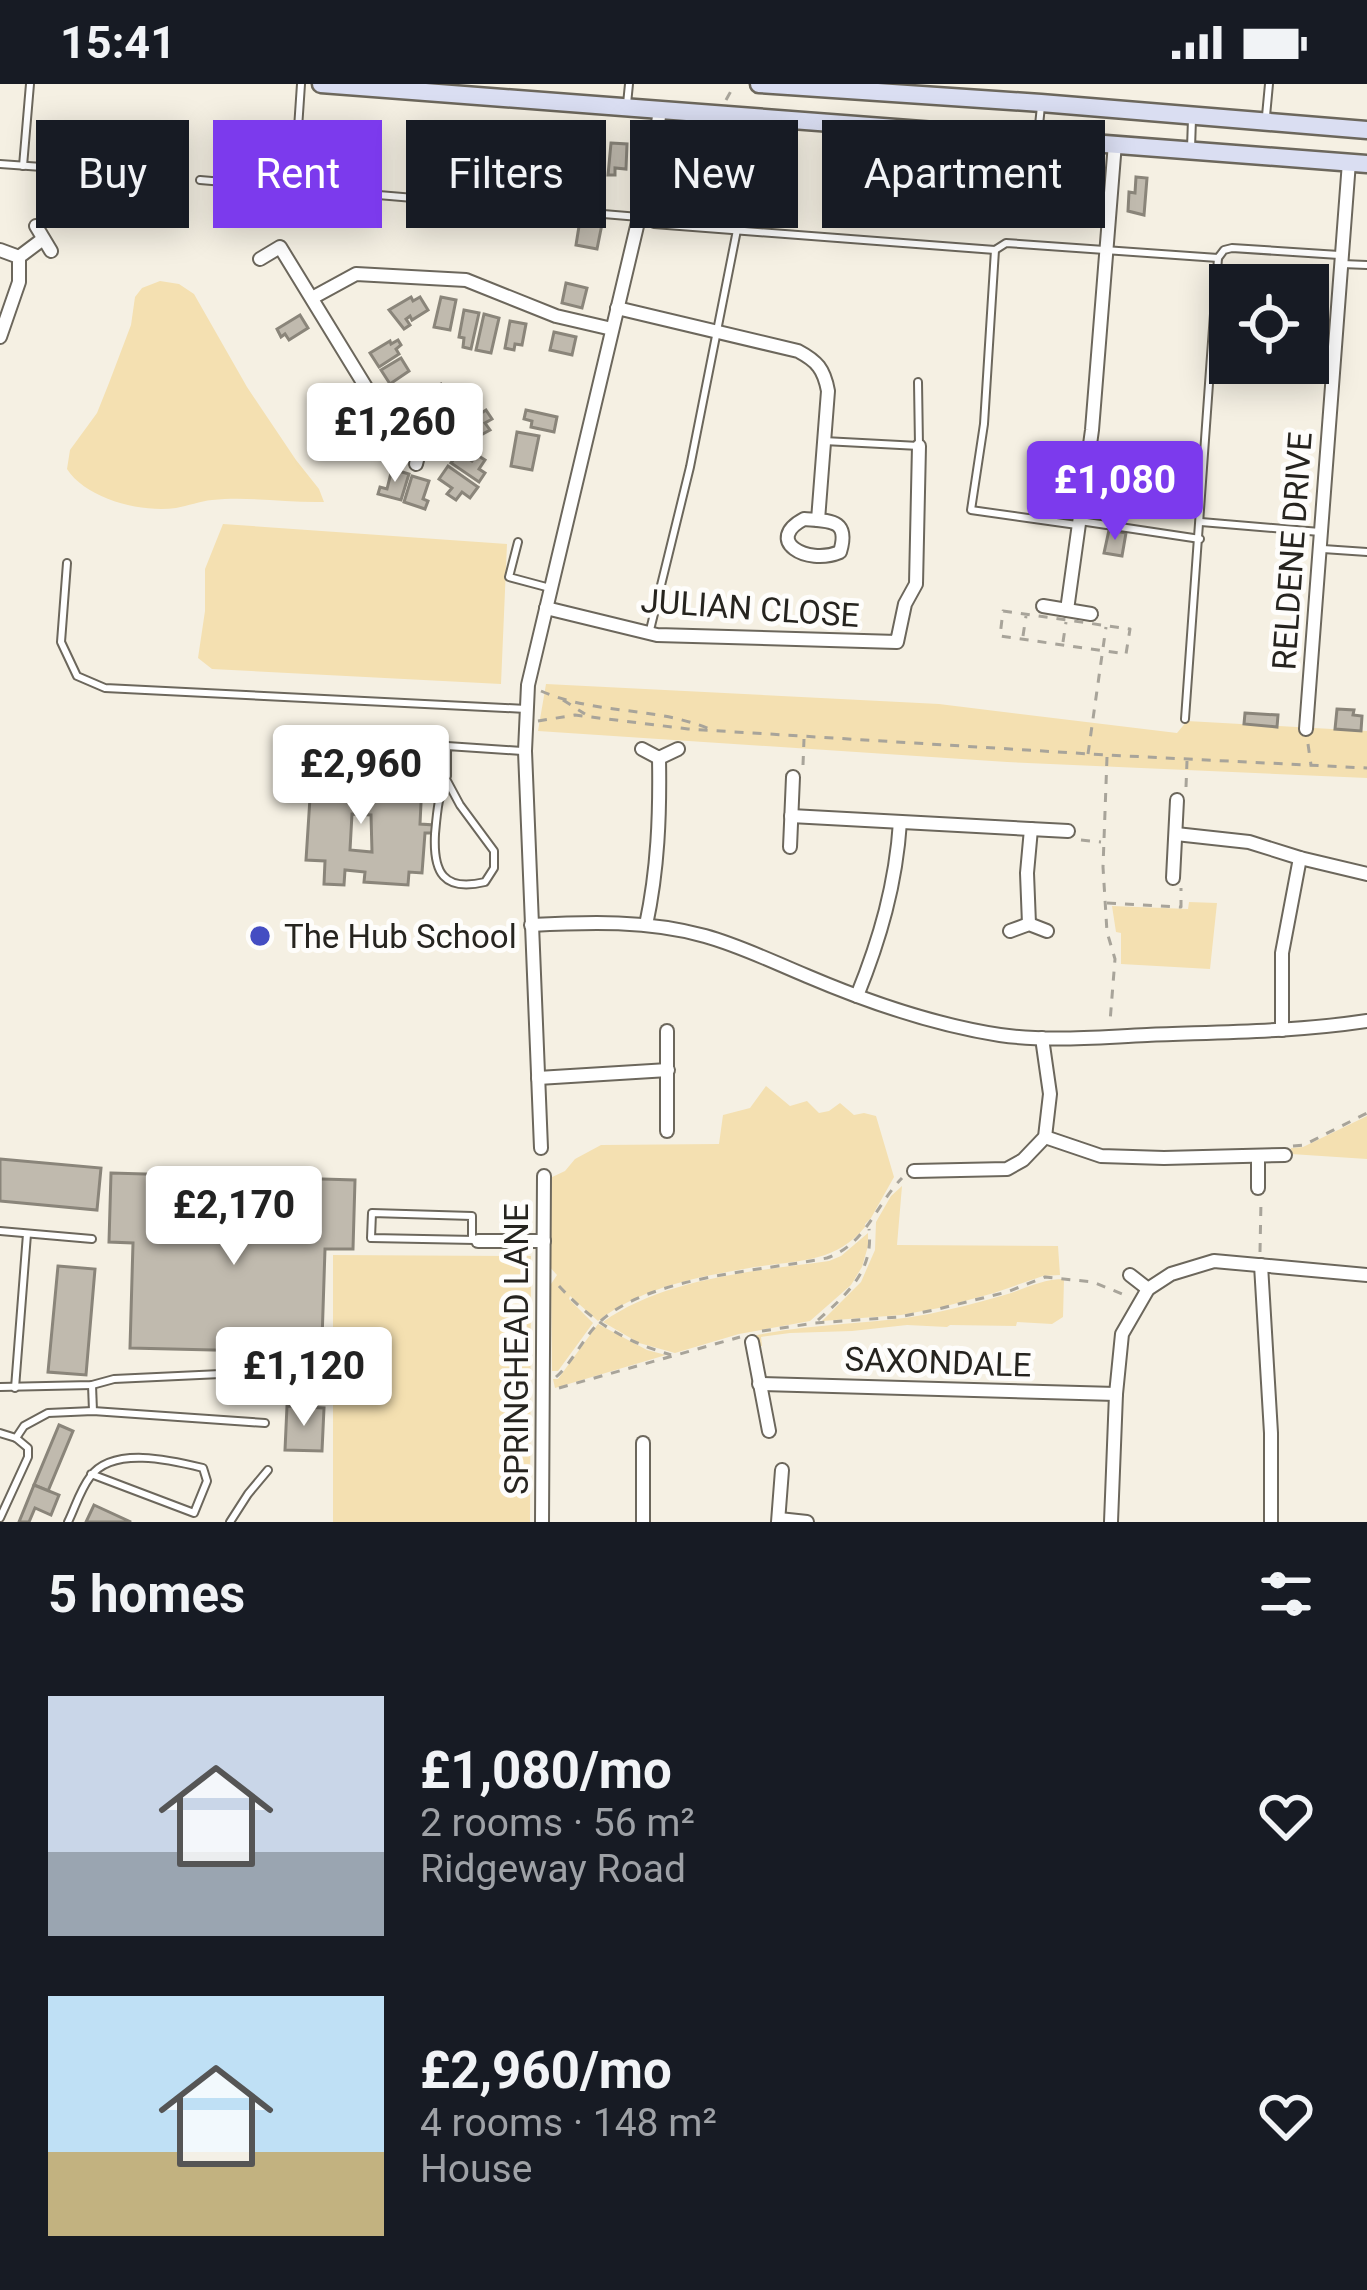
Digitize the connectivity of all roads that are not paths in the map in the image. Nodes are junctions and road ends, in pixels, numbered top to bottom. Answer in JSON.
{"nodes":[{"id":1,"x":30,"y":84,"type":"edge"},
{"id":2,"x":301,"y":84,"type":"edge"},
{"id":3,"x":321,"y":84,"type":"edge"},
{"id":4,"x":629,"y":84,"type":"edge"},
{"id":5,"x":762,"y":84,"type":"edge"},
{"id":6,"x":1269,"y":84,"type":"edge"},
{"id":7,"x":398,"y":87,"type":"edge"},
{"id":8,"x":1012,"y":92,"type":"edge"},
{"id":9,"x":1041,"y":103,"type":"junction"},
{"id":10,"x":627,"y":107,"type":"junction"},
{"id":11,"x":660,"y":110,"type":"junction"},
{"id":12,"x":1193,"y":116,"type":"junction"},
{"id":13,"x":299,"y":120,"type":"edge"},
{"id":14,"x":659,"y":120,"type":"edge"},
{"id":15,"x":1040,"y":120,"type":"edge"},
{"id":16,"x":1266,"y":121,"type":"junction"},
{"id":17,"x":822,"y":122,"type":"edge"},
{"id":18,"x":1367,"y":130,"type":"edge"},
{"id":19,"x":1105,"y":142,"type":"edge"},
{"id":20,"x":1115,"y":143,"type":"junction"},
{"id":21,"x":1190,"y":149,"type":"junction"},
{"id":22,"x":1358,"y":163,"type":"edge"},
{"id":23,"x":0,"y":164,"type":"edge"},
{"id":24,"x":23,"y":166,"type":"junction"},
{"id":25,"x":36,"y":167,"type":"edge"},
{"id":26,"x":200,"y":180,"type":"dead end"},
{"id":27,"x":213,"y":181,"type":"edge"},
{"id":28,"x":382,"y":195,"type":"edge"},
{"id":29,"x":630,"y":216,"type":"edge"},
{"id":30,"x":636,"y":228,"type":"edge"},
{"id":31,"x":709,"y":228,"type":"edge"},
{"id":32,"x":737,"y":230,"type":"junction"},
{"id":33,"x":44,"y":239,"type":"dead end"},
{"id":34,"x":0,"y":250,"type":"edge"},
{"id":35,"x":995,"y":250,"type":"junction"},
{"id":36,"x":1108,"y":250,"type":"junction"},
{"id":37,"x":19,"y":257,"type":"junction"},
{"id":38,"x":1218,"y":258,"type":"junction"},
{"id":39,"x":260,"y":259,"type":"dead end"},
{"id":40,"x":1342,"y":259,"type":"junction"},
{"id":41,"x":1367,"y":265,"type":"edge"},
{"id":42,"x":313,"y":298,"type":"junction"},
{"id":43,"x":617,"y":308,"type":"junction"},
{"id":44,"x":612,"y":329,"type":"junction"},
{"id":45,"x":717,"y":333,"type":"junction"},
{"id":46,"x":0,"y":337,"type":"edge"},
{"id":47,"x":918,"y":382,"type":"dead end"},
{"id":48,"x":440,"y":440,"type":"dead end"},
{"id":49,"x":824,"y":441,"type":"junction"},
{"id":50,"x":421,"y":444,"type":"junction"},
{"id":51,"x":919,"y":446,"type":"junction"},
{"id":52,"x":416,"y":464,"type":"dead end"},
{"id":53,"x":818,"y":520,"type":"junction"},
{"id":54,"x":1201,"y":522,"type":"junction"},
{"id":55,"x":1079,"y":523,"type":"junction"},
{"id":56,"x":1320,"y":532,"type":"junction"},
{"id":57,"x":1200,"y":539,"type":"junction"},
{"id":58,"x":518,"y":542,"type":"dead end"},
{"id":59,"x":1319,"y":549,"type":"junction"},
{"id":60,"x":1367,"y":552,"type":"edge"},
{"id":61,"x":68,"y":562,"type":"dead end"},
{"id":62,"x":550,"y":588,"type":"junction"},
{"id":63,"x":546,"y":608,"type":"junction"},
{"id":64,"x":1039,"y":611,"type":"road end"},
{"id":65,"x":1067,"y":615,"type":"junction"},
{"id":66,"x":1094,"y":619,"type":"road end"},
{"id":67,"x":649,"y":633,"type":"junction"},
{"id":68,"x":526,"y":709,"type":"junction"},
{"id":69,"x":1185,"y":719,"type":"dead end"},
{"id":70,"x":1306,"y":729,"type":"road end"},
{"id":71,"x":447,"y":746,"type":"junction"},
{"id":72,"x":643,"y":749,"type":"dead end"},
{"id":73,"x":678,"y":749,"type":"dead end"},
{"id":74,"x":525,"y":751,"type":"junction"},
{"id":75,"x":659,"y":758,"type":"junction"},
{"id":76,"x":365,"y":760,"type":"dead end"},
{"id":77,"x":793,"y":777,"type":"road end"},
{"id":78,"x":446,"y":779,"type":"junction"},
{"id":79,"x":1177,"y":800,"type":"road end"},
{"id":80,"x":791,"y":816,"type":"junction"},
{"id":81,"x":900,"y":822,"type":"junction"},
{"id":82,"x":1030,"y":829,"type":"junction"},
{"id":83,"x":1068,"y":831,"type":"road end"},
{"id":84,"x":1176,"y":834,"type":"junction"},
{"id":85,"x":790,"y":848,"type":"dead end"},
{"id":86,"x":1300,"y":858,"type":"junction"},
{"id":87,"x":1367,"y":874,"type":"edge"},
{"id":88,"x":1173,"y":878,"type":"road end"},
{"id":89,"x":1029,"y":924,"type":"junction"},
{"id":90,"x":531,"y":925,"type":"junction"},
{"id":91,"x":646,"y":925,"type":"junction"},
{"id":92,"x":1010,"y":932,"type":"dead end"},
{"id":93,"x":1047,"y":932,"type":"dead end"},
{"id":94,"x":857,"y":996,"type":"junction"},
{"id":95,"x":1367,"y":1021,"type":"edge"},
{"id":96,"x":1282,"y":1030,"type":"junction"},
{"id":97,"x":667,"y":1031,"type":"dead end"},
{"id":98,"x":1042,"y":1038,"type":"junction"},
{"id":99,"x":668,"y":1070,"type":"junction"},
{"id":100,"x":538,"y":1078,"type":"junction"},
{"id":101,"x":667,"y":1131,"type":"dead end"},
{"id":102,"x":1045,"y":1137,"type":"junction"},
{"id":103,"x":541,"y":1148,"type":"dead end"},
{"id":104,"x":1285,"y":1155,"type":"road end"},
{"id":105,"x":1258,"y":1156,"type":"junction"},
{"id":106,"x":914,"y":1171,"type":"road end"},
{"id":107,"x":544,"y":1176,"type":"dead end"},
{"id":108,"x":1258,"y":1188,"type":"road end"},
{"id":109,"x":0,"y":1232,"type":"edge"},
{"id":110,"x":27,"y":1234,"type":"junction"},
{"id":111,"x":92,"y":1239,"type":"dead end"},
{"id":112,"x":475,"y":1240,"type":"junction"},
{"id":113,"x":544,"y":1241,"type":"junction"},
{"id":114,"x":1261,"y":1265,"type":"junction"},
{"id":115,"x":1130,"y":1275,"type":"dead end"},
{"id":116,"x":1367,"y":1275,"type":"edge"},
{"id":117,"x":1144,"y":1295,"type":"junction"},
{"id":118,"x":752,"y":1342,"type":"dead end"},
{"id":119,"x":242,"y":1373,"type":"dead end"},
{"id":120,"x":758,"y":1384,"type":"junction"},
{"id":121,"x":92,"y":1385,"type":"junction"},
{"id":122,"x":0,"y":1388,"type":"edge"},
{"id":123,"x":15,"y":1388,"type":"junction"},
{"id":124,"x":1116,"y":1394,"type":"junction"},
{"id":125,"x":93,"y":1411,"type":"junction"},
{"id":126,"x":265,"y":1423,"type":"dead end"},
{"id":127,"x":769,"y":1431,"type":"dead end"},
{"id":128,"x":0,"y":1433,"type":"edge"},
{"id":129,"x":16,"y":1438,"type":"junction"},
{"id":130,"x":643,"y":1443,"type":"dead end"},
{"id":131,"x":268,"y":1470,"type":"dead end"},
{"id":132,"x":782,"y":1470,"type":"dead end"},
{"id":133,"x":91,"y":1474,"type":"junction"},
{"id":134,"x":0,"y":1518,"type":"edge"},
{"id":135,"x":778,"y":1520,"type":"edge"},
{"id":136,"x":68,"y":1522,"type":"edge"},
{"id":137,"x":230,"y":1522,"type":"edge"},
{"id":138,"x":542,"y":1522,"type":"edge"},
{"id":139,"x":643,"y":1522,"type":"edge"},
{"id":140,"x":807,"y":1522,"type":"edge"},
{"id":141,"x":1111,"y":1522,"type":"edge"},
{"id":142,"x":1271,"y":1522,"type":"edge"}],
"edges":[{"from":1,"to":24,"type":"lane"},
{"from":2,"to":13,"type":"lane"},
{"from":3,"to":7,"type":"street"},
{"from":4,"to":10,"type":"lane"},
{"from":5,"to":8,"type":"street"},
{"from":6,"to":16,"type":"lane"},
{"from":7,"to":10,"type":"street"},
{"from":8,"to":9,"type":"street"},
{"from":9,"to":12,"type":"street"},
{"from":9,"to":15,"type":"lane"},
{"from":10,"to":11,"type":"street"},
{"from":11,"to":14,"type":"street"},
{"from":11,"to":17,"type":"street"},
{"from":12,"to":16,"type":"street"},
{"from":12,"to":21,"type":"lane"},
{"from":16,"to":18,"type":"street"},
{"from":19,"to":20,"type":"street"},
{"from":20,"to":21,"type":"street"},
{"from":20,"to":36,"type":"street"},
{"from":21,"to":22,"type":"street"},
{"from":22,"to":40,"type":"street","name":"RELDENE DRIVE"},
{"from":23,"to":24,"type":"lane"},
{"from":24,"to":25,"type":"lane"},
{"from":26,"to":27,"type":"lane"},
{"from":28,"to":29,"type":"lane"},
{"from":30,"to":43,"type":"street"},
{"from":31,"to":32,"type":"lane"},
{"from":32,"to":35,"type":"lane"},
{"from":32,"to":45,"type":"lane"},
{"from":33,"to":37,"type":"street"},
{"from":34,"to":37,"type":"street"},
{"from":35,"to":36,"type":"lane"},
{"from":35,"to":55,"type":"lane"},
{"from":36,"to":38,"type":"lane"},
{"from":36,"to":55,"type":"street"},
{"from":37,"to":46,"type":"street"},
{"from":38,"to":40,"type":"lane"},
{"from":38,"to":54,"type":"lane"},
{"from":39,"to":42,"type":"street"},
{"from":40,"to":41,"type":"lane"},
{"from":40,"to":56,"type":"street","name":"RELDENE DRIVE"},
{"from":42,"to":44,"type":"street"},
{"from":42,"to":50,"type":"street"},
{"from":43,"to":44,"type":"street"},
{"from":43,"to":45,"type":"street"},
{"from":44,"to":62,"type":"street"},
{"from":45,"to":49,"type":"street"},
{"from":45,"to":67,"type":"lane"},
{"from":47,"to":51,"type":"lane"},
{"from":48,"to":50,"type":"street"},
{"from":49,"to":51,"type":"lane"},
{"from":49,"to":53,"type":"street"},
{"from":50,"to":52,"type":"street"},
{"from":51,"to":67,"type":"street","name":"JULIAN CLOSE"},
{"from":53,"to":53,"type":"street"},
{"from":54,"to":56,"type":"lane"},
{"from":54,"to":57,"type":"lane"},
{"from":55,"to":57,"type":"lane"},
{"from":55,"to":65,"type":"street"},
{"from":56,"to":59,"type":"street","name":"RELDENE DRIVE"},
{"from":57,"to":69,"type":"lane"},
{"from":58,"to":62,"type":"lane"},
{"from":59,"to":60,"type":"lane"},
{"from":59,"to":70,"type":"street","name":"RELDENE DRIVE"},
{"from":61,"to":68,"type":"lane"},
{"from":62,"to":63,"type":"street"},
{"from":63,"to":67,"type":"street","name":"JULIAN CLOSE"},
{"from":63,"to":68,"type":"street"},
{"from":64,"to":65,"type":"street"},
{"from":65,"to":66,"type":"street"},
{"from":68,"to":74,"type":"street"},
{"from":71,"to":74,"type":"lane"},
{"from":71,"to":76,"type":"lane"},
{"from":71,"to":78,"type":"lane"},
{"from":72,"to":75,"type":"street"},
{"from":73,"to":75,"type":"street"},
{"from":74,"to":90,"type":"street"},
{"from":75,"to":91,"type":"street"},
{"from":77,"to":80,"type":"street"},
{"from":78,"to":78,"type":"lane"},
{"from":79,"to":84,"type":"street"},
{"from":80,"to":81,"type":"street"},
{"from":80,"to":85,"type":"street"},
{"from":81,"to":82,"type":"street"},
{"from":81,"to":94,"type":"street"},
{"from":82,"to":83,"type":"street"},
{"from":82,"to":89,"type":"street"},
{"from":84,"to":86,"type":"street"},
{"from":84,"to":88,"type":"street"},
{"from":86,"to":87,"type":"street"},
{"from":86,"to":96,"type":"street"},
{"from":89,"to":92,"type":"street"},
{"from":89,"to":93,"type":"street"},
{"from":90,"to":91,"type":"street"},
{"from":90,"to":100,"type":"street"},
{"from":91,"to":94,"type":"street"},
{"from":94,"to":98,"type":"street"},
{"from":95,"to":96,"type":"street"},
{"from":96,"to":98,"type":"street"},
{"from":97,"to":99,"type":"street"},
{"from":98,"to":102,"type":"street"},
{"from":99,"to":100,"type":"street"},
{"from":99,"to":101,"type":"street"},
{"from":100,"to":103,"type":"street"},
{"from":102,"to":105,"type":"street"},
{"from":102,"to":106,"type":"street"},
{"from":104,"to":105,"type":"street"},
{"from":105,"to":108,"type":"street"},
{"from":107,"to":113,"type":"street","name":"SPRINGHEAD LANE"},
{"from":109,"to":110,"type":"lane"},
{"from":110,"to":111,"type":"lane"},
{"from":110,"to":123,"type":"lane"},
{"from":112,"to":112,"type":"lane"},
{"from":112,"to":113,"type":"street"},
{"from":113,"to":138,"type":"street","name":"SPRINGHEAD LANE"},
{"from":114,"to":116,"type":"street"},
{"from":114,"to":117,"type":"street"},
{"from":114,"to":142,"type":"street"},
{"from":115,"to":117,"type":"street"},
{"from":117,"to":124,"type":"street"},
{"from":118,"to":120,"type":"street"},
{"from":119,"to":121,"type":"lane"},
{"from":120,"to":124,"type":"street","name":"SAXONDALE"},
{"from":120,"to":127,"type":"street"},
{"from":121,"to":123,"type":"lane"},
{"from":121,"to":125,"type":"lane"},
{"from":122,"to":123,"type":"lane"},
{"from":124,"to":141,"type":"street"},
{"from":125,"to":126,"type":"lane"},
{"from":125,"to":129,"type":"lane"},
{"from":128,"to":129,"type":"lane"},
{"from":129,"to":134,"type":"lane"},
{"from":130,"to":139,"type":"street"},
{"from":131,"to":137,"type":"lane"},
{"from":132,"to":135,"type":"street"},
{"from":133,"to":133,"type":"lane"},
{"from":133,"to":136,"type":"lane"},
{"from":135,"to":140,"type":"street"}]}
